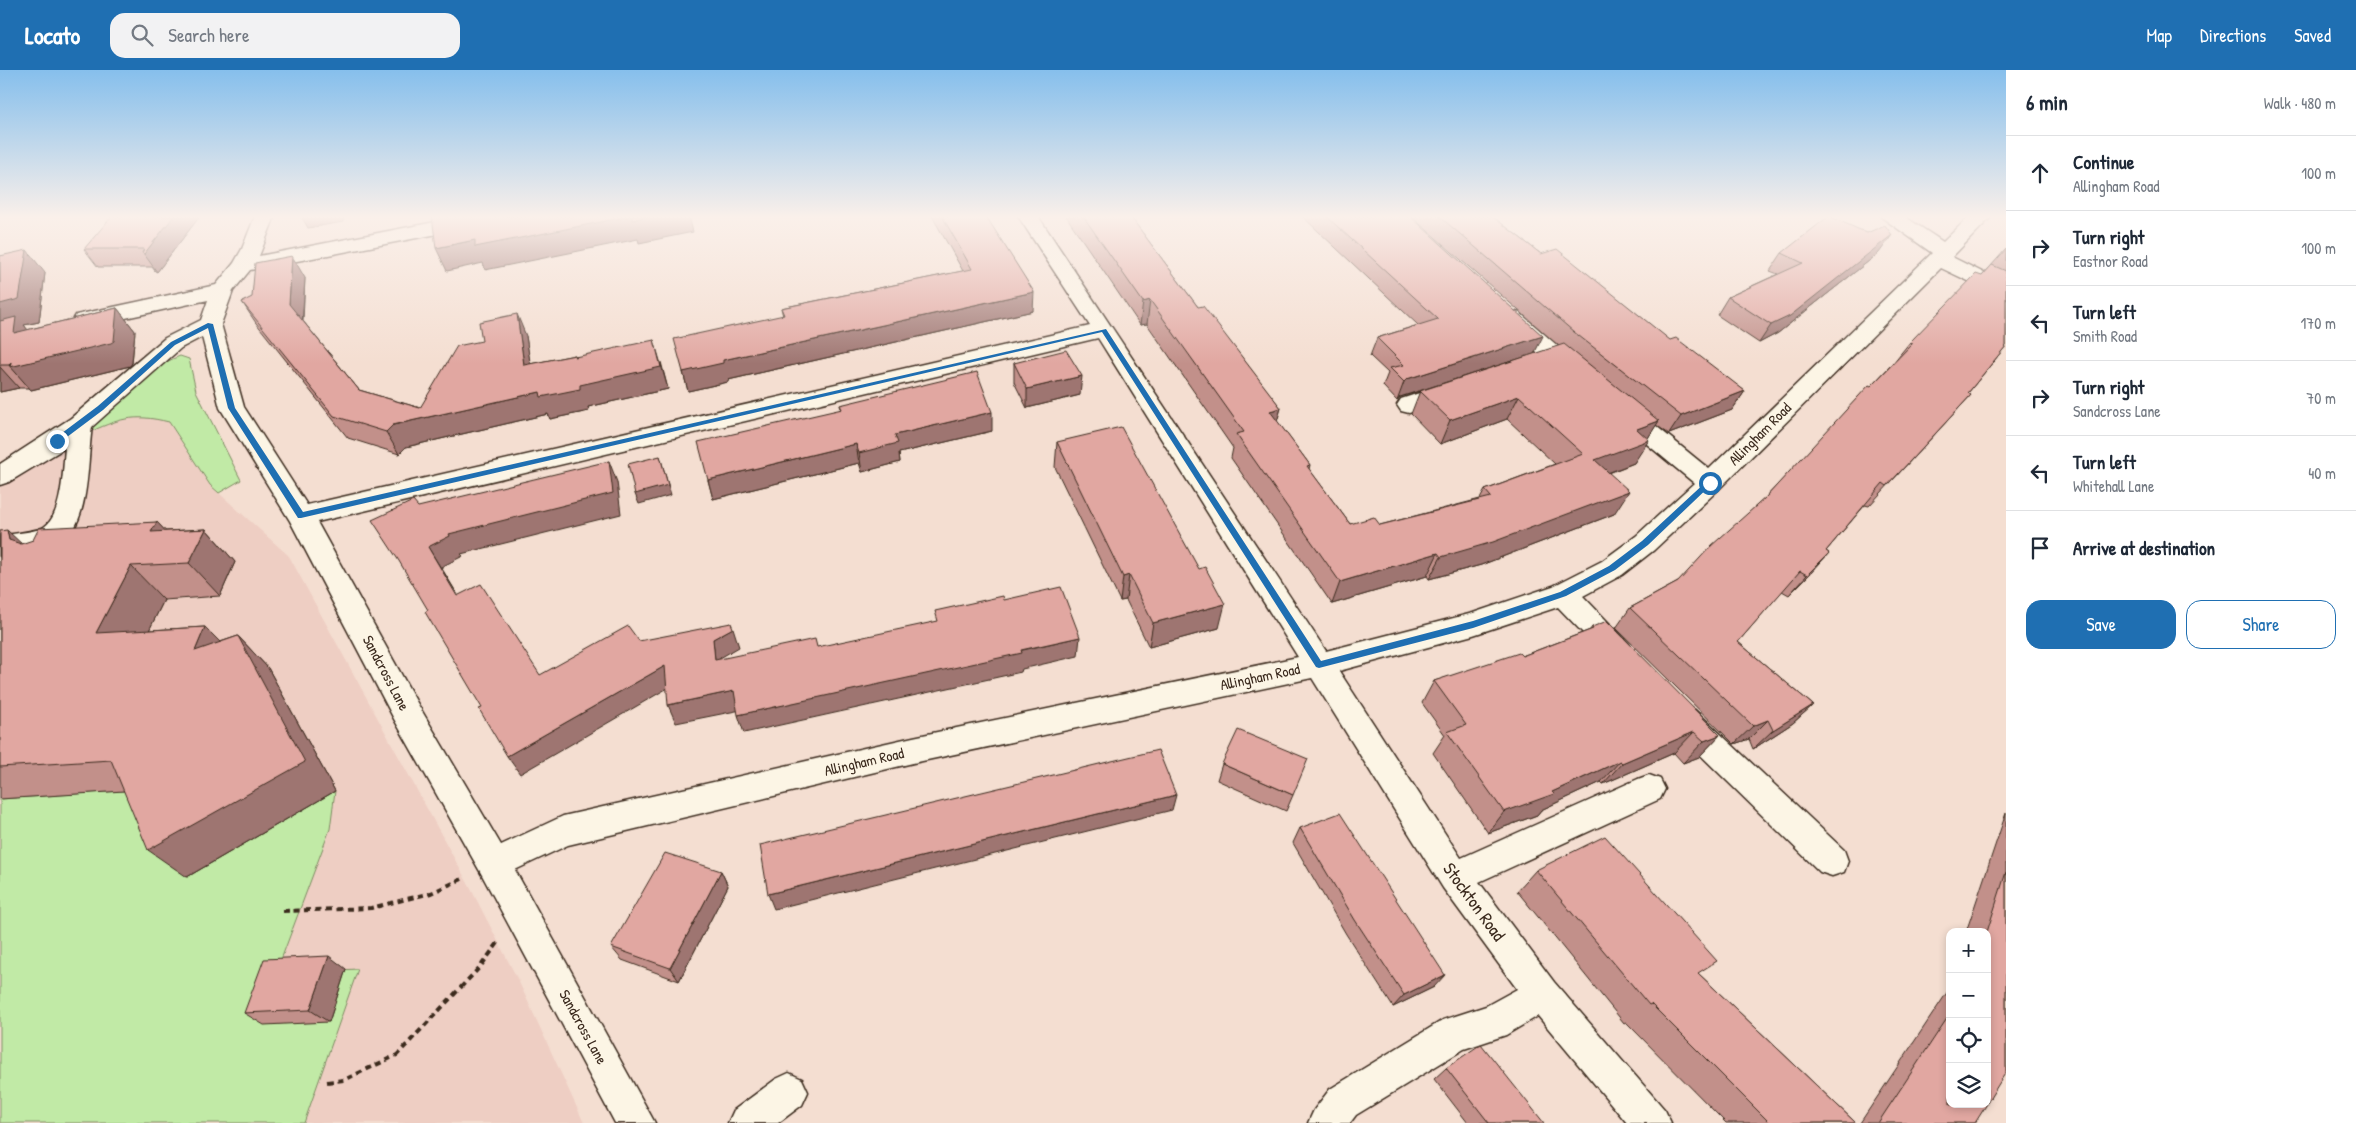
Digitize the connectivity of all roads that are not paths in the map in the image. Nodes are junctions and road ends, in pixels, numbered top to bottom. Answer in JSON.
{"nodes":[{"id":1,"x":243,"y":265,"type":"edge"},
{"id":2,"x":1061,"y":265,"type":"edge"},
{"id":3,"x":1931,"y":265,"type":"edge"},
{"id":4,"x":1959,"y":265,"type":"edge"},
{"id":5,"x":223,"y":290,"type":"junction"},
{"id":6,"x":2006,"y":292,"type":"edge"},
{"id":7,"x":1493,"y":301,"type":"edge"},
{"id":8,"x":66,"y":324,"type":"edge"},
{"id":9,"x":210,"y":324,"type":"junction"},
{"id":10,"x":1104,"y":330,"type":"junction"},
{"id":11,"x":1555,"y":357,"type":"junction"},
{"id":12,"x":1528,"y":366,"type":"edge"},
{"id":13,"x":1473,"y":384,"type":"edge"},
{"id":14,"x":1409,"y":405,"type":"dead end"},
{"id":15,"x":80,"y":424,"type":"junction"},
{"id":16,"x":0,"y":476,"type":"edge"},
{"id":17,"x":1710,"y":483,"type":"junction"},
{"id":18,"x":301,"y":516,"type":"junction"},
{"id":19,"x":0,"y":546,"type":"edge"},
{"id":20,"x":1563,"y":594,"type":"junction"},
{"id":21,"x":1319,"y":665,"type":"junction"},
{"id":22,"x":1637,"y":671,"type":"edge"},
{"id":23,"x":1664,"y":699,"type":"edge"},
{"id":24,"x":1649,"y":790,"type":"dead end"},
{"id":25,"x":1832,"y":861,"type":"dead end"},
{"id":26,"x":494,"y":864,"type":"junction"},
{"id":27,"x":1455,"y":877,"type":"junction"},
{"id":28,"x":1542,"y":994,"type":"junction"},
{"id":29,"x":789,"y":1092,"type":"dead end"},
{"id":30,"x":636,"y":1123,"type":"edge"},
{"id":31,"x":747,"y":1123,"type":"edge"},
{"id":32,"x":1327,"y":1123,"type":"edge"},
{"id":33,"x":1652,"y":1123,"type":"edge"}],
"edges":[{"from":1,"to":5,"type":"street"},
{"from":2,"to":10,"type":"street","name":"Stockton Road"},
{"from":3,"to":17,"type":"street","name":"Allingham Road"},
{"from":4,"to":6,"type":"street"},
{"from":5,"to":8,"type":"street"},
{"from":5,"to":9,"type":"street"},
{"from":7,"to":11,"type":"street"},
{"from":9,"to":15,"type":"street"},
{"from":9,"to":18,"type":"street","name":"Sandcross Lane"},
{"from":10,"to":18,"type":"street"},
{"from":10,"to":21,"type":"street","name":"Stockton Road"},
{"from":11,"to":12,"type":"street"},
{"from":11,"to":17,"type":"street"},
{"from":13,"to":14,"type":"street"},
{"from":15,"to":16,"type":"street"},
{"from":15,"to":19,"type":"street"},
{"from":17,"to":20,"type":"street","name":"Allingham Road"},
{"from":18,"to":26,"type":"street","name":"Sandcross Lane"},
{"from":20,"to":21,"type":"street","name":"Allingham Road"},
{"from":20,"to":22,"type":"street"},
{"from":21,"to":26,"type":"street","name":"Allingham Road"},
{"from":21,"to":27,"type":"street","name":"Stockton Road"},
{"from":23,"to":25,"type":"street"},
{"from":24,"to":27,"type":"street"},
{"from":26,"to":30,"type":"street","name":"Sandcross Lane"},
{"from":27,"to":28,"type":"street","name":"Stockton Road"},
{"from":28,"to":32,"type":"street"},
{"from":28,"to":33,"type":"street","name":"Stockton Road"},
{"from":29,"to":31,"type":"street"}]}
